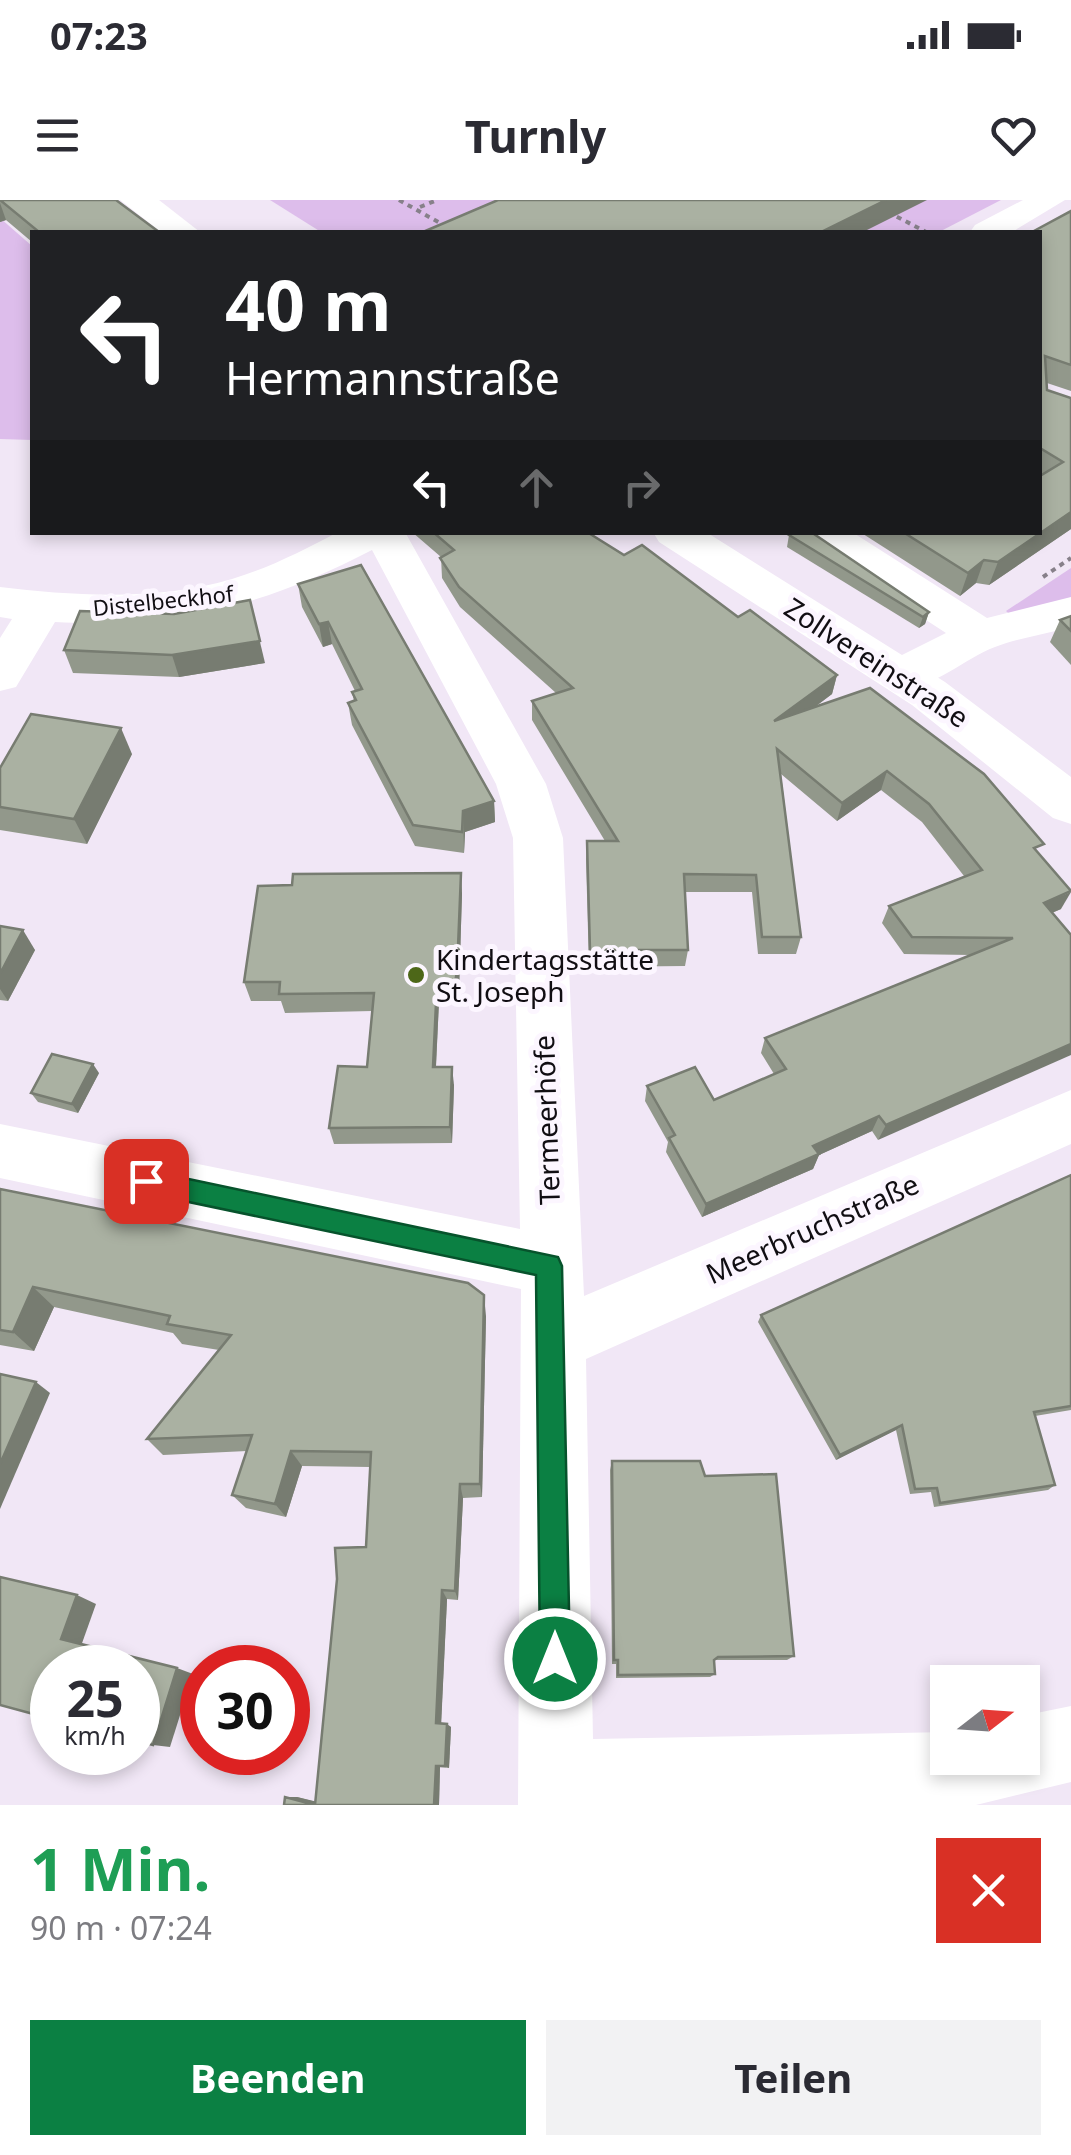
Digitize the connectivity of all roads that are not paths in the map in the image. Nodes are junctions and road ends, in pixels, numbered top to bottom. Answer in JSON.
{"nodes":[{"id":1,"x":137,"y":200,"type":"edge"},
{"id":2,"x":1049,"y":200,"type":"edge"},
{"id":3,"x":1071,"y":210,"type":"edge"},
{"id":4,"x":181,"y":230,"type":"edge"},
{"id":5,"x":991,"y":230,"type":"edge"},
{"id":6,"x":367,"y":535,"type":"edge"},
{"id":7,"x":386,"y":535,"type":"edge"},
{"id":8,"x":679,"y":535,"type":"edge"},
{"id":9,"x":826,"y":535,"type":"edge"},
{"id":10,"x":20,"y":605,"type":"edge"},
{"id":11,"x":1071,"y":612,"type":"edge"},
{"id":12,"x":980,"y":635,"type":"junction"},
{"id":13,"x":904,"y":674,"type":"junction"},
{"id":14,"x":0,"y":675,"type":"edge"},
{"id":15,"x":1071,"y":804,"type":"edge"},
{"id":16,"x":1071,"y":1116,"type":"edge"},
{"id":17,"x":0,"y":1151,"type":"edge"},
{"id":18,"x":549,"y":1266,"type":"junction"},
{"id":19,"x":554,"y":1341,"type":"junction"},
{"id":20,"x":1071,"y":1744,"type":"edge"},
{"id":21,"x":1040,"y":1750,"type":"edge"},
{"id":22,"x":930,"y":1772,"type":"edge"},
{"id":23,"x":556,"y":1792,"type":"edge"}],
"edges":[{"from":1,"to":4,"type":"street"},
{"from":2,"to":3,"type":"street"},
{"from":2,"to":5,"type":"street"},
{"from":6,"to":10,"type":"street","name":"Distelbeckhof"},
{"from":7,"to":18,"type":"street","name":"Termeerhöfe"},
{"from":8,"to":13,"type":"street","name":"Zollvereinstraße"},
{"from":9,"to":12,"type":"street"},
{"from":10,"to":14,"type":"street"},
{"from":11,"to":12,"type":"street"},
{"from":12,"to":13,"type":"street"},
{"from":13,"to":15,"type":"street","name":"Zollvereinstraße"},
{"from":16,"to":19,"type":"street","name":"Meerbruchstraße"},
{"from":17,"to":18,"type":"street"},
{"from":18,"to":19,"type":"street","name":"Termeerhöfe"},
{"from":19,"to":23,"type":"street","name":"Termeerhöfe"},
{"from":20,"to":21,"type":"street"},
{"from":22,"to":23,"type":"street"}]}
